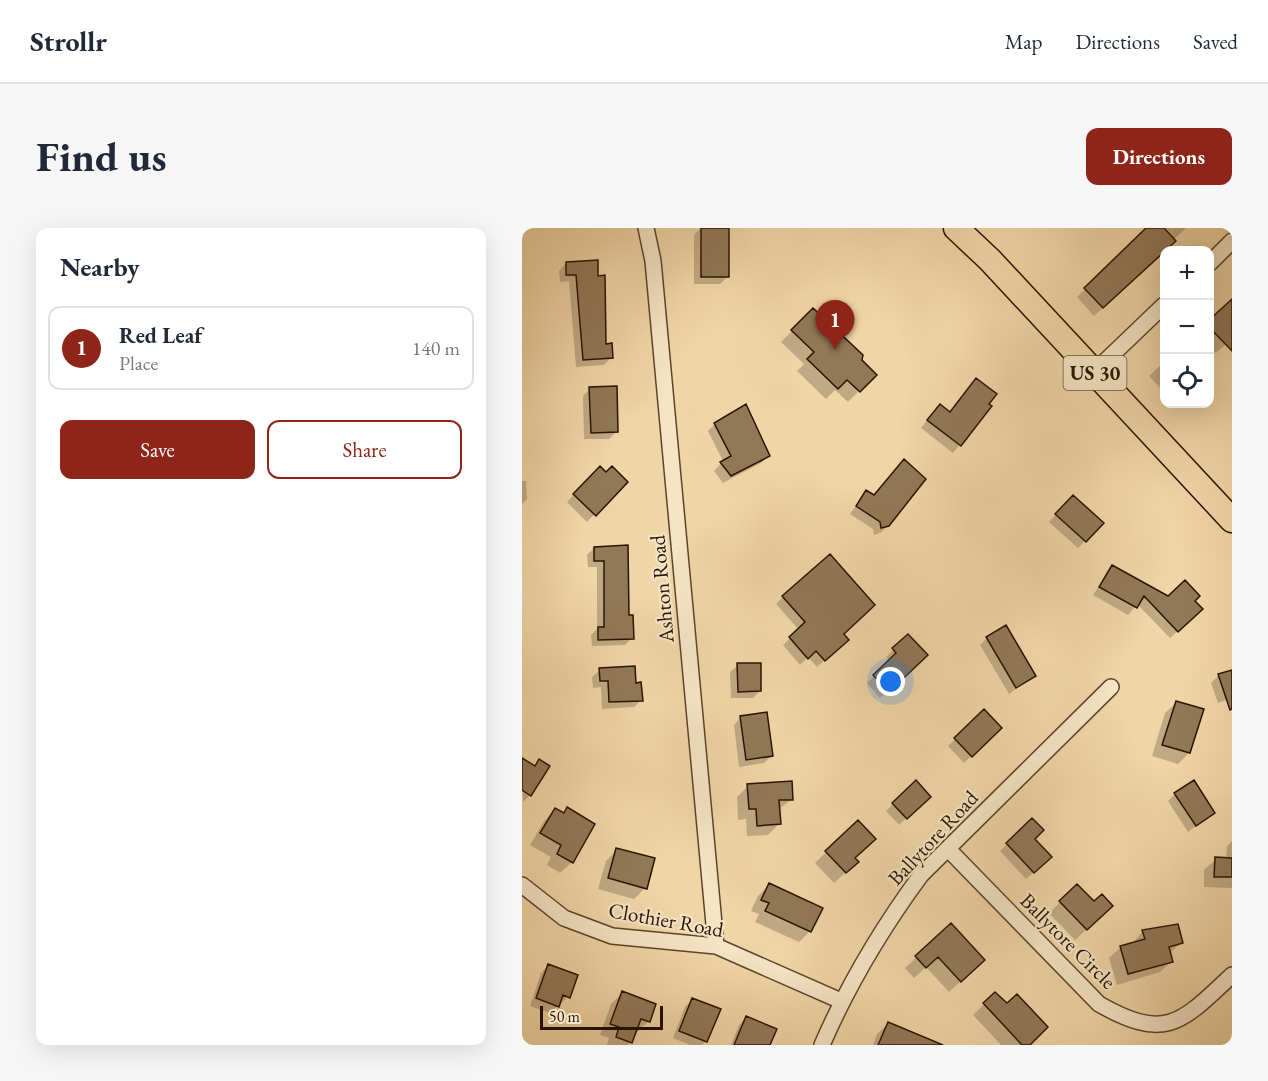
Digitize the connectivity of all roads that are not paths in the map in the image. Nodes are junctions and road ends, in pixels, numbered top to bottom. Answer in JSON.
{"nodes":[{"id":1,"x":646,"y":228,"type":"edge"},
{"id":2,"x":956,"y":228,"type":"edge"},
{"id":3,"x":1232,"y":242,"type":"edge"},
{"id":4,"x":1214,"y":258,"type":"edge"},
{"id":5,"x":1160,"y":309,"type":"edge"},
{"id":6,"x":1095,"y":372,"type":"junction"},
{"id":7,"x":1232,"y":520,"type":"edge"},
{"id":8,"x":1111,"y":687,"type":"dead end"},
{"id":9,"x":948,"y":849,"type":"junction"},
{"id":10,"x":522,"y":885,"type":"edge"},
{"id":11,"x":716,"y":946,"type":"junction"},
{"id":12,"x":1232,"y":975,"type":"edge"},
{"id":13,"x":842,"y":1001,"type":"junction"},
{"id":14,"x":822,"y":1045,"type":"edge"}],
"edges":[{"from":1,"to":11,"type":"street","name":"Ashton Road"},
{"from":2,"to":6,"type":"highway","number":"US 30"},
{"from":3,"to":4,"type":"street"},
{"from":5,"to":6,"type":"street"},
{"from":6,"to":7,"type":"highway","number":"US 30"},
{"from":8,"to":9,"type":"street","name":"Ballytore Road"},
{"from":9,"to":12,"type":"street","name":"Ballytore Circle"},
{"from":9,"to":13,"type":"street","name":"Ballytore Road"},
{"from":10,"to":11,"type":"street","name":"Clothier Road"},
{"from":11,"to":13,"type":"street","name":"Clothier Road"},
{"from":13,"to":14,"type":"street","name":"Ballytore Road"}]}
